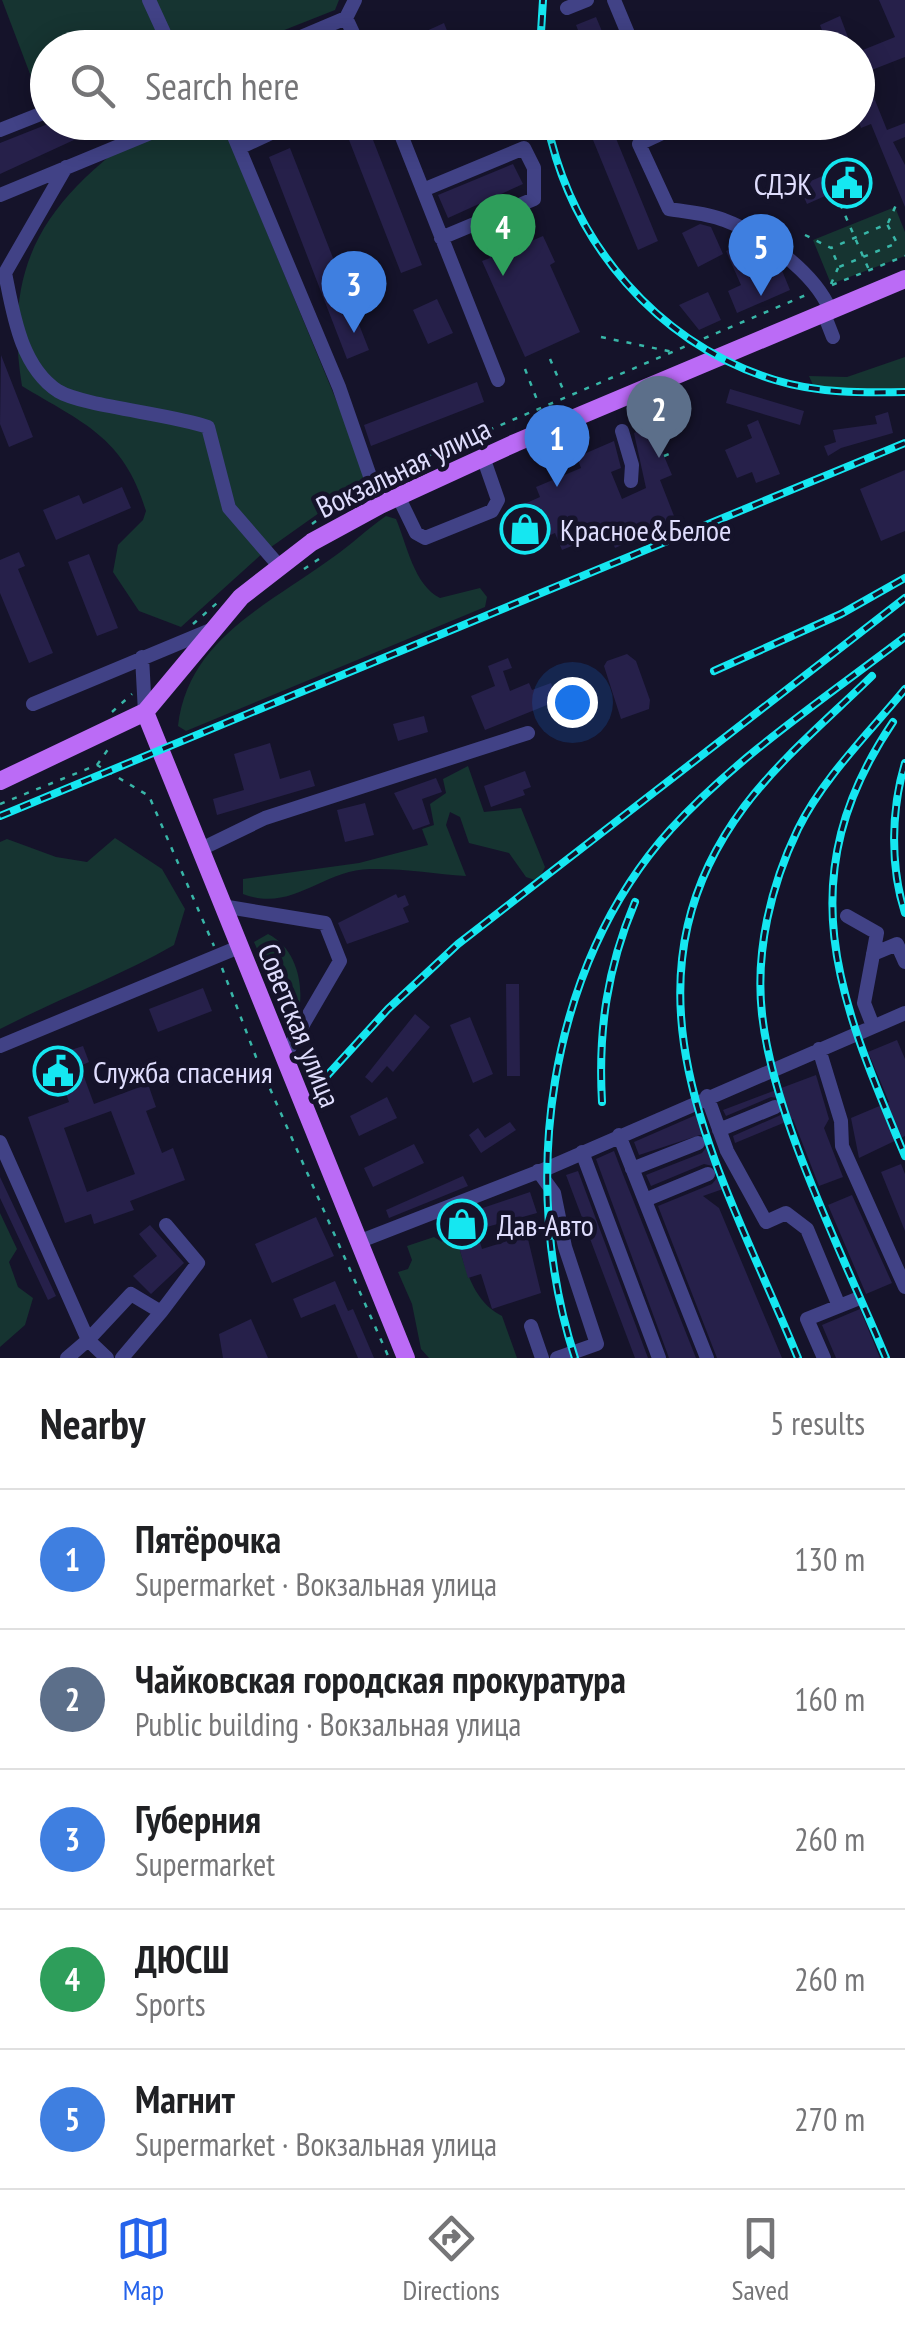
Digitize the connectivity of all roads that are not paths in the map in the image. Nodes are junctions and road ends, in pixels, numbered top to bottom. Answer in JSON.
{"nodes":[{"id":1,"x":149,"y":0,"type":"edge"},
{"id":2,"x":355,"y":0,"type":"edge"},
{"id":3,"x":587,"y":0,"type":"edge"},
{"id":4,"x":614,"y":0,"type":"edge"},
{"id":5,"x":567,"y":8,"type":"dead end"},
{"id":6,"x":346,"y":18,"type":"junction"},
{"id":7,"x":163,"y":30,"type":"edge"},
{"id":8,"x":318,"y":30,"type":"edge"},
{"id":9,"x":352,"y":30,"type":"edge"},
{"id":10,"x":626,"y":30,"type":"edge"},
{"id":11,"x":30,"y":119,"type":"edge"},
{"id":12,"x":0,"y":130,"type":"edge"},
{"id":13,"x":132,"y":140,"type":"edge"},
{"id":14,"x":236,"y":140,"type":"edge"},
{"id":15,"x":256,"y":140,"type":"edge"},
{"id":16,"x":403,"y":140,"type":"edge"},
{"id":17,"x":648,"y":140,"type":"edge"},
{"id":18,"x":239,"y":148,"type":"junction"},
{"id":19,"x":66,"y":167,"type":"junction"},
{"id":20,"x":423,"y":190,"type":"junction"},
{"id":21,"x":0,"y":195,"type":"edge"},
{"id":22,"x":441,"y":238,"type":"junction"},
{"id":23,"x":905,"y":279,"type":"edge"},
{"id":24,"x":827,"y":312,"type":"junction"},
{"id":25,"x":833,"y":338,"type":"dead end"},
{"id":26,"x":498,"y":380,"type":"dead end"},
{"id":27,"x":622,"y":431,"type":"dead end"},
{"id":28,"x":483,"y":457,"type":"junction"},
{"id":29,"x":631,"y":482,"type":"dead end"},
{"id":30,"x":398,"y":496,"type":"junction"},
{"id":31,"x":380,"y":505,"type":"junction"},
{"id":32,"x":280,"y":566,"type":"junction"},
{"id":33,"x":213,"y":628,"type":"junction"},
{"id":34,"x":142,"y":657,"type":"junction"},
{"id":35,"x":33,"y":704,"type":"dead end"},
{"id":36,"x":145,"y":712,"type":"junction"},
{"id":37,"x":528,"y":733,"type":"dead end"},
{"id":38,"x":0,"y":781,"type":"edge"},
{"id":39,"x":198,"y":850,"type":"junction"},
{"id":40,"x":222,"y":906,"type":"junction"},
{"id":41,"x":847,"y":916,"type":"dead end"},
{"id":42,"x":239,"y":947,"type":"junction"},
{"id":43,"x":873,"y":954,"type":"junction"},
{"id":44,"x":905,"y":962,"type":"edge"},
{"id":45,"x":904,"y":1016,"type":"edge"},
{"id":46,"x":873,"y":1026,"type":"junction"},
{"id":47,"x":0,"y":1046,"type":"edge"},
{"id":48,"x":819,"y":1049,"type":"junction"},
{"id":49,"x":284,"y":1057,"type":"junction"},
{"id":50,"x":706,"y":1096,"type":"junction"},
{"id":51,"x":776,"y":1107,"type":"dead end"},
{"id":52,"x":720,"y":1130,"type":"junction"},
{"id":53,"x":619,"y":1135,"type":"junction"},
{"id":54,"x":0,"y":1142,"type":"edge"},
{"id":55,"x":698,"y":1143,"type":"dead end"},
{"id":56,"x":582,"y":1152,"type":"junction"},
{"id":57,"x":632,"y":1169,"type":"junction"},
{"id":58,"x":538,"y":1171,"type":"junction"},
{"id":59,"x":708,"y":1174,"type":"dead end"},
{"id":60,"x":645,"y":1200,"type":"junction"},
{"id":61,"x":166,"y":1225,"type":"dead end"},
{"id":62,"x":358,"y":1242,"type":"junction"},
{"id":63,"x":905,"y":1286,"type":"edge"},
{"id":64,"x":856,"y":1300,"type":"dead end"},
{"id":65,"x":840,"y":1306,"type":"junction"},
{"id":66,"x":161,"y":1312,"type":"junction"},
{"id":67,"x":530,"y":1326,"type":"dead end"},
{"id":68,"x":88,"y":1340,"type":"junction"},
{"id":69,"x":599,"y":1351,"type":"edge"},
{"id":70,"x":67,"y":1358,"type":"edge"},
{"id":71,"x":107,"y":1358,"type":"edge"},
{"id":72,"x":122,"y":1358,"type":"edge"},
{"id":73,"x":406,"y":1358,"type":"edge"},
{"id":74,"x":542,"y":1358,"type":"edge"},
{"id":75,"x":557,"y":1358,"type":"edge"},
{"id":76,"x":658,"y":1358,"type":"edge"},
{"id":77,"x":707,"y":1358,"type":"edge"},
{"id":78,"x":824,"y":1358,"type":"edge"}],
"edges":[{"from":1,"to":7,"type":"street"},
{"from":2,"to":6,"type":"street"},
{"from":3,"to":5,"type":"street"},
{"from":4,"to":10,"type":"street"},
{"from":6,"to":8,"type":"street"},
{"from":6,"to":9,"type":"street"},
{"from":11,"to":12,"type":"street"},
{"from":13,"to":19,"type":"street"},
{"from":14,"to":18,"type":"street"},
{"from":15,"to":18,"type":"street"},
{"from":16,"to":20,"type":"street"},
{"from":17,"to":24,"type":"street"},
{"from":18,"to":31,"type":"street"},
{"from":19,"to":21,"type":"street"},
{"from":19,"to":32,"type":"street"},
{"from":20,"to":22,"type":"street"},
{"from":20,"to":22,"type":"street"},
{"from":22,"to":26,"type":"street"},
{"from":23,"to":24,"type":"main road","name":"Вокзальная улица"},
{"from":24,"to":25,"type":"street"},
{"from":24,"to":28,"type":"main road","name":"Вокзальная улица"},
{"from":27,"to":29,"type":"street"},
{"from":28,"to":30,"type":"main road","name":"Вокзальная улица"},
{"from":28,"to":30,"type":"street"},
{"from":30,"to":31,"type":"main road","name":"Вокзальная улица"},
{"from":31,"to":32,"type":"main road","name":"Вокзальная улица"},
{"from":32,"to":33,"type":"main road","name":"Вокзальная улица"},
{"from":33,"to":34,"type":"street"},
{"from":33,"to":36,"type":"main road","name":"Вокзальная улица"},
{"from":34,"to":35,"type":"street"},
{"from":34,"to":36,"type":"street"},
{"from":36,"to":38,"type":"main road"},
{"from":36,"to":39,"type":"main road","name":"Советская улица"},
{"from":37,"to":39,"type":"street"},
{"from":39,"to":40,"type":"main road","name":"Советская улица"},
{"from":40,"to":42,"type":"main road","name":"Советская улица"},
{"from":40,"to":49,"type":"street"},
{"from":41,"to":43,"type":"street"},
{"from":42,"to":47,"type":"street"},
{"from":42,"to":49,"type":"main road","name":"Советская улица"},
{"from":43,"to":44,"type":"street"},
{"from":43,"to":46,"type":"street"},
{"from":45,"to":46,"type":"street"},
{"from":46,"to":48,"type":"street"},
{"from":48,"to":50,"type":"street"},
{"from":48,"to":63,"type":"street"},
{"from":49,"to":62,"type":"main road","name":"Советская улица"},
{"from":50,"to":52,"type":"street"},
{"from":50,"to":53,"type":"street"},
{"from":51,"to":52,"type":"street"},
{"from":52,"to":65,"type":"street"},
{"from":53,"to":56,"type":"street"},
{"from":53,"to":57,"type":"street"},
{"from":54,"to":68,"type":"street"},
{"from":55,"to":57,"type":"street"},
{"from":56,"to":58,"type":"street"},
{"from":56,"to":76,"type":"street"},
{"from":57,"to":60,"type":"street"},
{"from":58,"to":62,"type":"street"},
{"from":58,"to":69,"type":"street"},
{"from":59,"to":60,"type":"street"},
{"from":60,"to":77,"type":"street"},
{"from":61,"to":66,"type":"street"},
{"from":62,"to":73,"type":"main road","name":"Советская улица"},
{"from":64,"to":65,"type":"street"},
{"from":65,"to":78,"type":"street"},
{"from":66,"to":68,"type":"street"},
{"from":66,"to":72,"type":"street"},
{"from":67,"to":74,"type":"street"},
{"from":68,"to":70,"type":"street"},
{"from":68,"to":71,"type":"street"},
{"from":69,"to":75,"type":"street"}]}
